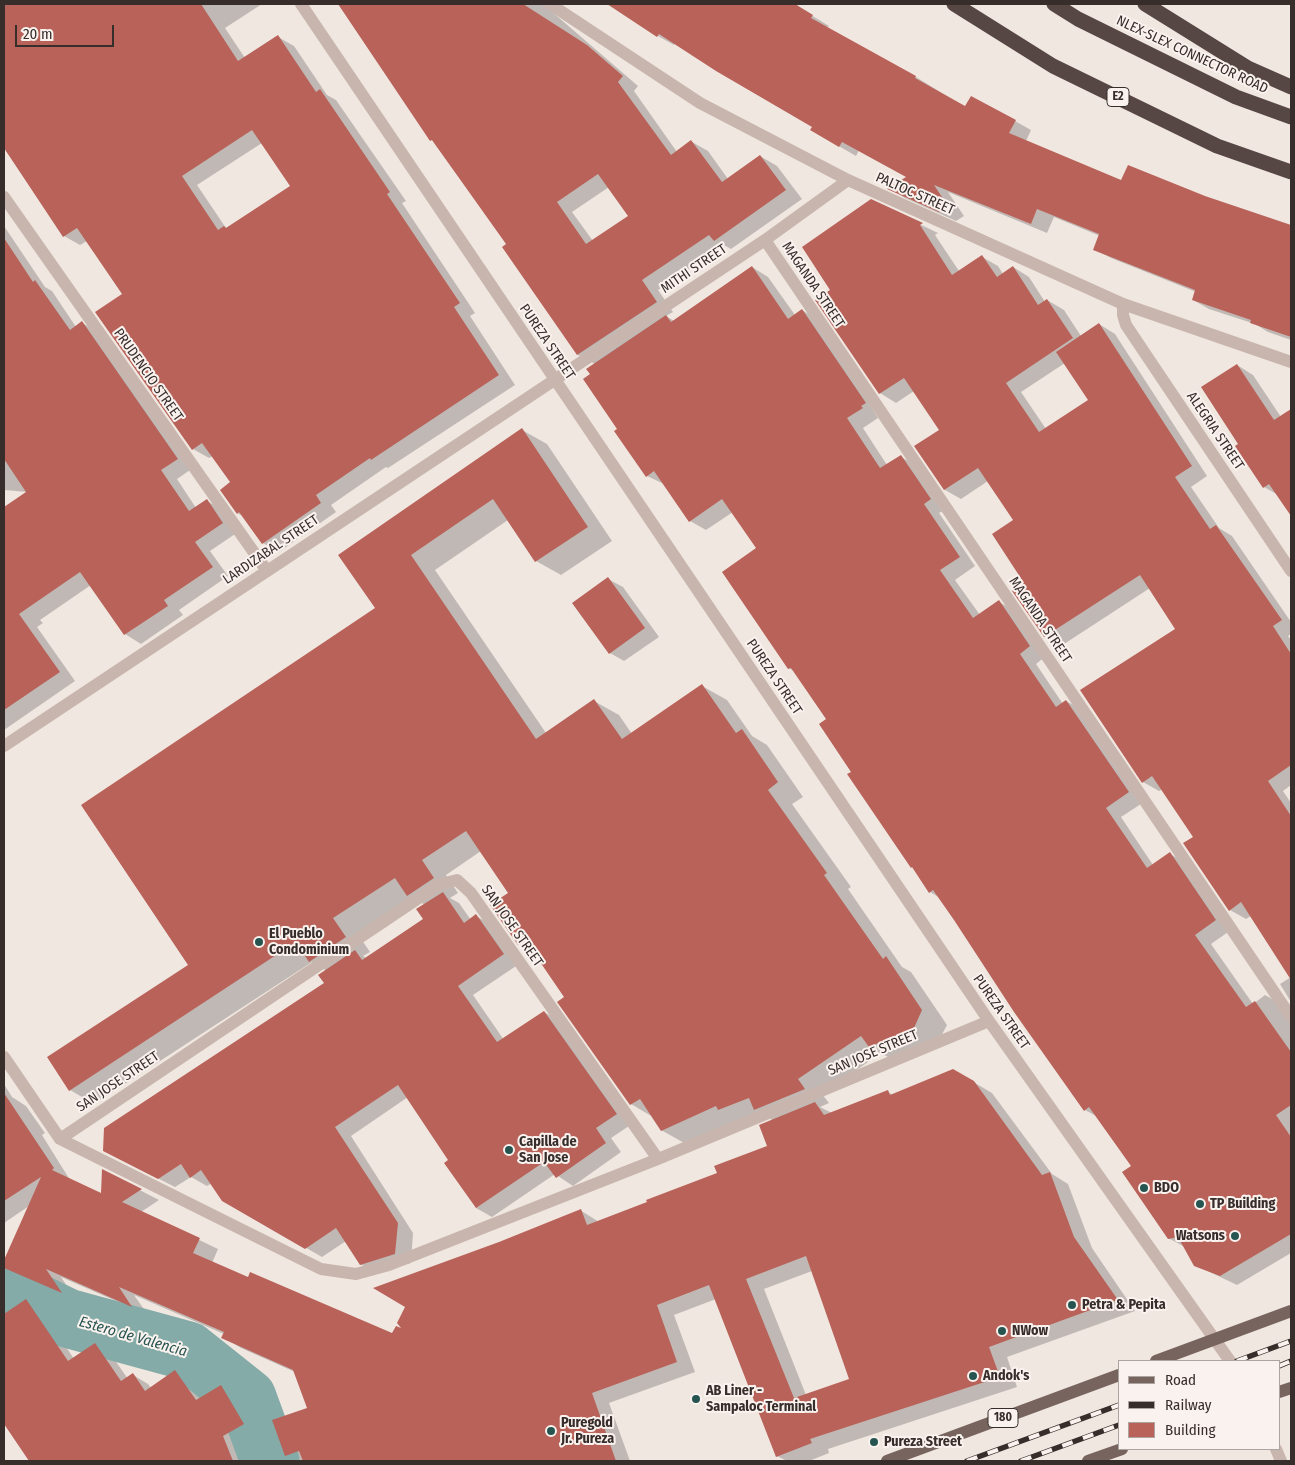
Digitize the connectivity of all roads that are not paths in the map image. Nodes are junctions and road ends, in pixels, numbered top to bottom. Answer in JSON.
{"nodes":[{"id":1,"x":301,"y":4,"type":"edge"},
{"id":2,"x":550,"y":4,"type":"edge"},
{"id":3,"x":954,"y":4,"type":"edge"},
{"id":4,"x":1054,"y":4,"type":"edge"},
{"id":5,"x":1144,"y":4,"type":"edge"},
{"id":6,"x":1291,"y":87,"type":"edge"},
{"id":7,"x":1291,"y":117,"type":"edge"},
{"id":8,"x":1291,"y":172,"type":"edge"},
{"id":9,"x":848,"y":180,"type":"junction"},
{"id":10,"x":4,"y":197,"type":"edge"},
{"id":11,"x":765,"y":240,"type":"junction"},
{"id":12,"x":1123,"y":304,"type":"junction"},
{"id":13,"x":1291,"y":362,"type":"edge"},
{"id":14,"x":555,"y":380,"type":"junction"},
{"id":15,"x":267,"y":571,"type":"junction"},
{"id":16,"x":1291,"y":571,"type":"edge"},
{"id":17,"x":4,"y":746,"type":"edge"},
{"id":18,"x":1291,"y":1016,"type":"edge"},
{"id":19,"x":989,"y":1021,"type":"junction"},
{"id":20,"x":4,"y":1057,"type":"edge"},
{"id":21,"x":60,"y":1139,"type":"junction"},
{"id":22,"x":658,"y":1159,"type":"junction"},
{"id":23,"x":1291,"y":1311,"type":"edge"},
{"id":24,"x":1215,"y":1339,"type":"junction"},
{"id":25,"x":1159,"y":1360,"type":"edge"},
{"id":26,"x":1229,"y":1360,"type":"edge"},
{"id":27,"x":1118,"y":1375,"type":"edge"},
{"id":28,"x":1119,"y":1450,"type":"edge"},
{"id":29,"x":887,"y":1461,"type":"edge"},
{"id":30,"x":1088,"y":1461,"type":"edge"}],
"edges":[{"from":1,"to":14,"type":"street","name":"PUREZA STREET"},
{"from":2,"to":9,"type":"street","name":"PALTOC STREET"},
{"from":3,"to":8,"type":"highway","number":"E2"},
{"from":4,"to":7,"type":"highway","name":"NLEX-SLEX CONNECTOR ROAD"},
{"from":5,"to":6,"type":"highway"},
{"from":9,"to":11,"type":"street","name":"MITHI STREET"},
{"from":9,"to":12,"type":"street","name":"PALTOC STREET"},
{"from":10,"to":15,"type":"street","name":"PRUDENCIO STREET"},
{"from":11,"to":14,"type":"street","name":"MITHI STREET"},
{"from":11,"to":18,"type":"street","name":"MAGANDA STREET"},
{"from":12,"to":13,"type":"street","name":"PALTOC STREET"},
{"from":12,"to":16,"type":"street","name":"ALEGRIA STREET"},
{"from":14,"to":15,"type":"street","name":"LARDIZABAL STREET"},
{"from":14,"to":19,"type":"street","name":"PUREZA STREET"},
{"from":15,"to":17,"type":"street","name":"LARDIZABAL STREET"},
{"from":19,"to":22,"type":"street","name":"SAN JOSE STREET"},
{"from":19,"to":24,"type":"street","name":"PUREZA STREET"},
{"from":20,"to":21,"type":"street","name":"SAN JOSE STREET"},
{"from":21,"to":22,"type":"street","name":"SAN JOSE STREET"},
{"from":21,"to":22,"type":"street","name":"SAN JOSE STREET"},
{"from":23,"to":24,"type":"main road"},
{"from":24,"to":25,"type":"main road"},
{"from":24,"to":26,"type":"street","name":"PUREZA STREET"},
{"from":27,"to":29,"type":"main road","number":"180"},
{"from":28,"to":30,"type":"main road"}]}
